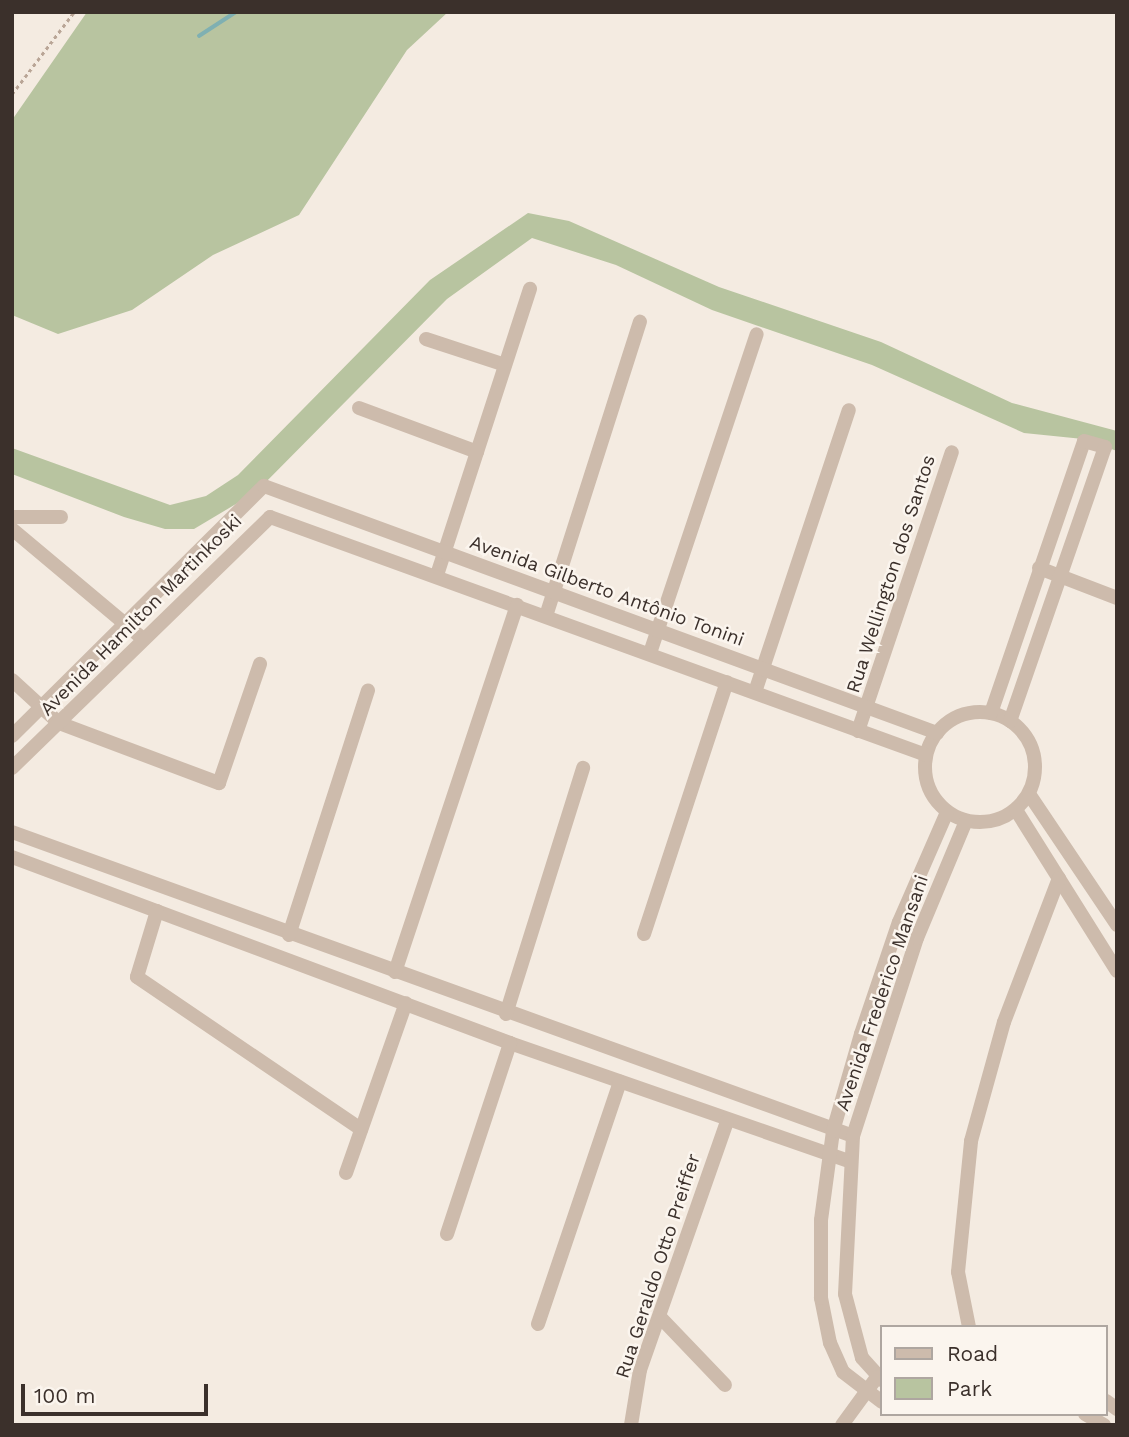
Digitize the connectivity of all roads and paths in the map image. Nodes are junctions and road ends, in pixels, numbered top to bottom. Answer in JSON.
{"nodes":[{"id":1,"x":74,"y":12,"type":"edge"},
{"id":2,"x":12,"y":94,"type":"edge"},
{"id":3,"x":530,"y":289,"type":"dead end"},
{"id":4,"x":640,"y":322,"type":"dead end"},
{"id":5,"x":757,"y":334,"type":"dead end"},
{"id":6,"x":426,"y":339,"type":"dead end"},
{"id":7,"x":505,"y":365,"type":"junction"},
{"id":8,"x":359,"y":408,"type":"dead end"},
{"id":9,"x":849,"y":410,"type":"dead end"},
{"id":10,"x":477,"y":452,"type":"junction"},
{"id":11,"x":952,"y":452,"type":"dead end"},
{"id":12,"x":264,"y":486,"type":"joint"},
{"id":13,"x":12,"y":517,"type":"edge"},
{"id":14,"x":61,"y":517,"type":"dead end"},
{"id":15,"x":12,"y":528,"type":"edge"},
{"id":16,"x":444,"y":552,"type":"junction"},
{"id":17,"x":1038,"y":568,"type":"junction"},
{"id":18,"x":437,"y":575,"type":"junction"},
{"id":19,"x":1059,"y":575,"type":"junction"},
{"id":20,"x":553,"y":592,"type":"junction"},
{"id":21,"x":1117,"y":598,"type":"edge"},
{"id":22,"x":517,"y":605,"type":"junction"},
{"id":23,"x":546,"y":616,"type":"junction"},
{"id":24,"x":126,"y":622,"type":"junction"},
{"id":25,"x":656,"y":630,"type":"junction"},
{"id":26,"x":143,"y":639,"type":"junction"},
{"id":27,"x":650,"y":653,"type":"junction"},
{"id":28,"x":260,"y":664,"type":"dead end"},
{"id":29,"x":763,"y":669,"type":"junction"},
{"id":30,"x":12,"y":680,"type":"edge"},
{"id":31,"x":727,"y":682,"type":"junction"},
{"id":32,"x":368,"y":690,"type":"dead end"},
{"id":33,"x":755,"y":692,"type":"junction"},
{"id":34,"x":41,"y":708,"type":"junction"},
{"id":35,"x":867,"y":708,"type":"junction"},
{"id":36,"x":991,"y":713,"type":"junction"},
{"id":37,"x":1010,"y":721,"type":"junction"},
{"id":38,"x":59,"y":723,"type":"junction"},
{"id":39,"x":858,"y":731,"type":"junction"},
{"id":40,"x":937,"y":733,"type":"junction"},
{"id":41,"x":12,"y":737,"type":"edge"},
{"id":42,"x":926,"y":755,"type":"junction"},
{"id":43,"x":12,"y":768,"type":"edge"},
{"id":44,"x":583,"y":768,"type":"dead end"},
{"id":45,"x":1029,"y":794,"type":"junction"},
{"id":46,"x":1016,"y":810,"type":"junction"},
{"id":47,"x":947,"y":812,"type":"junction"},
{"id":48,"x":966,"y":821,"type":"junction"},
{"id":49,"x":12,"y":832,"type":"edge"},
{"id":50,"x":12,"y":856,"type":"edge"},
{"id":51,"x":1059,"y":878,"type":"junction"},
{"id":52,"x":157,"y":911,"type":"junction"},
{"id":53,"x":1117,"y":925,"type":"edge"},
{"id":54,"x":644,"y":934,"type":"dead end"},
{"id":55,"x":289,"y":935,"type":"junction"},
{"id":56,"x":1117,"y":971,"type":"edge"},
{"id":57,"x":395,"y":972,"type":"junction"},
{"id":58,"x":406,"y":1003,"type":"junction"},
{"id":59,"x":506,"y":1014,"type":"junction"},
{"id":60,"x":510,"y":1043,"type":"junction"},
{"id":61,"x":620,"y":1082,"type":"junction"},
{"id":62,"x":727,"y":1121,"type":"junction"},
{"id":63,"x":361,"y":1129,"type":"junction"},
{"id":64,"x":833,"y":1131,"type":"junction"},
{"id":65,"x":853,"y":1136,"type":"junction"},
{"id":66,"x":829,"y":1155,"type":"junction"},
{"id":67,"x":849,"y":1161,"type":"junction"},
{"id":68,"x":346,"y":1173,"type":"dead end"},
{"id":69,"x":447,"y":1234,"type":"dead end"},
{"id":70,"x":660,"y":1317,"type":"junction"},
{"id":71,"x":538,"y":1324,"type":"dead end"},
{"id":72,"x":969,"y":1325,"type":"edge"},
{"id":73,"x":880,"y":1379,"type":"edge"},
{"id":74,"x":725,"y":1385,"type":"dead end"},
{"id":75,"x":864,"y":1394,"type":"junction"},
{"id":76,"x":880,"y":1401,"type":"edge"},
{"id":77,"x":1088,"y":1416,"type":"edge"},
{"id":78,"x":848,"y":1422,"type":"edge"},
{"id":79,"x":631,"y":1425,"type":"edge"},
{"id":80,"x":1104,"y":1425,"type":"edge"}],
"edges":[{"from":1,"to":2,"type":"path"},
{"from":3,"to":7,"type":"street"},
{"from":4,"to":20,"type":"street"},
{"from":5,"to":25,"type":"street"},
{"from":6,"to":7,"type":"street"},
{"from":7,"to":10,"type":"street"},
{"from":8,"to":10,"type":"street"},
{"from":9,"to":29,"type":"street"},
{"from":10,"to":16,"type":"street"},
{"from":11,"to":35,"type":"street","name":"Rua Wellington dos Santos"},
{"from":12,"to":16,"type":"street","name":"Avenida Gilberto Antônio Tonini"},
{"from":12,"to":24,"type":"street","name":"Avenida Hamilton Martinkoski"},
{"from":13,"to":14,"type":"street"},
{"from":15,"to":24,"type":"street"},
{"from":16,"to":18,"type":"street"},
{"from":16,"to":20,"type":"street","name":"Avenida Gilberto Antônio Tonini"},
{"from":17,"to":19,"type":"street"},
{"from":17,"to":19,"type":"street"},
{"from":17,"to":36,"type":"street"},
{"from":18,"to":22,"type":"street"},
{"from":18,"to":26,"type":"street","name":"Avenida Hamilton Martinkoski"},
{"from":19,"to":21,"type":"street"},
{"from":19,"to":37,"type":"street"},
{"from":20,"to":23,"type":"street"},
{"from":20,"to":25,"type":"street","name":"Avenida Gilberto Antônio Tonini"},
{"from":22,"to":23,"type":"street"},
{"from":22,"to":57,"type":"street"},
{"from":23,"to":27,"type":"street"},
{"from":24,"to":26,"type":"street"},
{"from":24,"to":34,"type":"street","name":"Avenida Hamilton Martinkoski"},
{"from":25,"to":27,"type":"street"},
{"from":25,"to":29,"type":"street","name":"Avenida Gilberto Antônio Tonini"},
{"from":26,"to":38,"type":"street","name":"Avenida Hamilton Martinkoski"},
{"from":27,"to":31,"type":"street"},
{"from":28,"to":38,"type":"street"},
{"from":29,"to":33,"type":"street"},
{"from":29,"to":35,"type":"street","name":"Avenida Gilberto Antônio Tonini"},
{"from":30,"to":34,"type":"street"},
{"from":31,"to":33,"type":"street"},
{"from":31,"to":54,"type":"street"},
{"from":32,"to":55,"type":"street"},
{"from":33,"to":39,"type":"street"},
{"from":34,"to":38,"type":"street"},
{"from":34,"to":41,"type":"street","name":"Avenida Hamilton Martinkoski"},
{"from":35,"to":39,"type":"street","name":"Rua Wellington dos Santos"},
{"from":35,"to":40,"type":"street","name":"Avenida Gilberto Antônio Tonini"},
{"from":36,"to":37,"type":"street"},
{"from":36,"to":40,"type":"street"},
{"from":37,"to":45,"type":"street"},
{"from":38,"to":43,"type":"street","name":"Avenida Hamilton Martinkoski"},
{"from":39,"to":42,"type":"street"},
{"from":40,"to":42,"type":"street"},
{"from":42,"to":47,"type":"street"},
{"from":44,"to":59,"type":"street"},
{"from":45,"to":46,"type":"street"},
{"from":45,"to":53,"type":"street"},
{"from":46,"to":48,"type":"street"},
{"from":46,"to":51,"type":"street"},
{"from":47,"to":48,"type":"street"},
{"from":47,"to":64,"type":"street","name":"Avenida Frederico Mansani"},
{"from":48,"to":65,"type":"street","name":"Avenida Frederico Mansani"},
{"from":49,"to":55,"type":"street"},
{"from":50,"to":52,"type":"street"},
{"from":51,"to":56,"type":"street"},
{"from":51,"to":72,"type":"street"},
{"from":52,"to":58,"type":"street"},
{"from":52,"to":63,"type":"street"},
{"from":55,"to":57,"type":"street"},
{"from":57,"to":59,"type":"street"},
{"from":58,"to":60,"type":"street"},
{"from":58,"to":63,"type":"street"},
{"from":59,"to":64,"type":"street"},
{"from":60,"to":61,"type":"street"},
{"from":60,"to":69,"type":"street"},
{"from":61,"to":62,"type":"street"},
{"from":61,"to":71,"type":"street"},
{"from":62,"to":66,"type":"street"},
{"from":62,"to":70,"type":"street","name":"Rua Geraldo Otto Preiffer"},
{"from":63,"to":68,"type":"street"},
{"from":64,"to":65,"type":"street"},
{"from":64,"to":66,"type":"street","name":"Avenida Frederico Mansani"},
{"from":65,"to":67,"type":"street","name":"Avenida Frederico Mansani"},
{"from":66,"to":67,"type":"street"},
{"from":66,"to":75,"type":"street","name":"Avenida Frederico Mansani"},
{"from":67,"to":73,"type":"street","name":"Avenida Frederico Mansani"},
{"from":70,"to":74,"type":"street"},
{"from":70,"to":79,"type":"street","name":"Rua Geraldo Otto Preiffer"},
{"from":73,"to":75,"type":"street"},
{"from":75,"to":76,"type":"street","name":"Avenida Frederico Mansani"},
{"from":75,"to":78,"type":"street"},
{"from":77,"to":80,"type":"street"}]}
